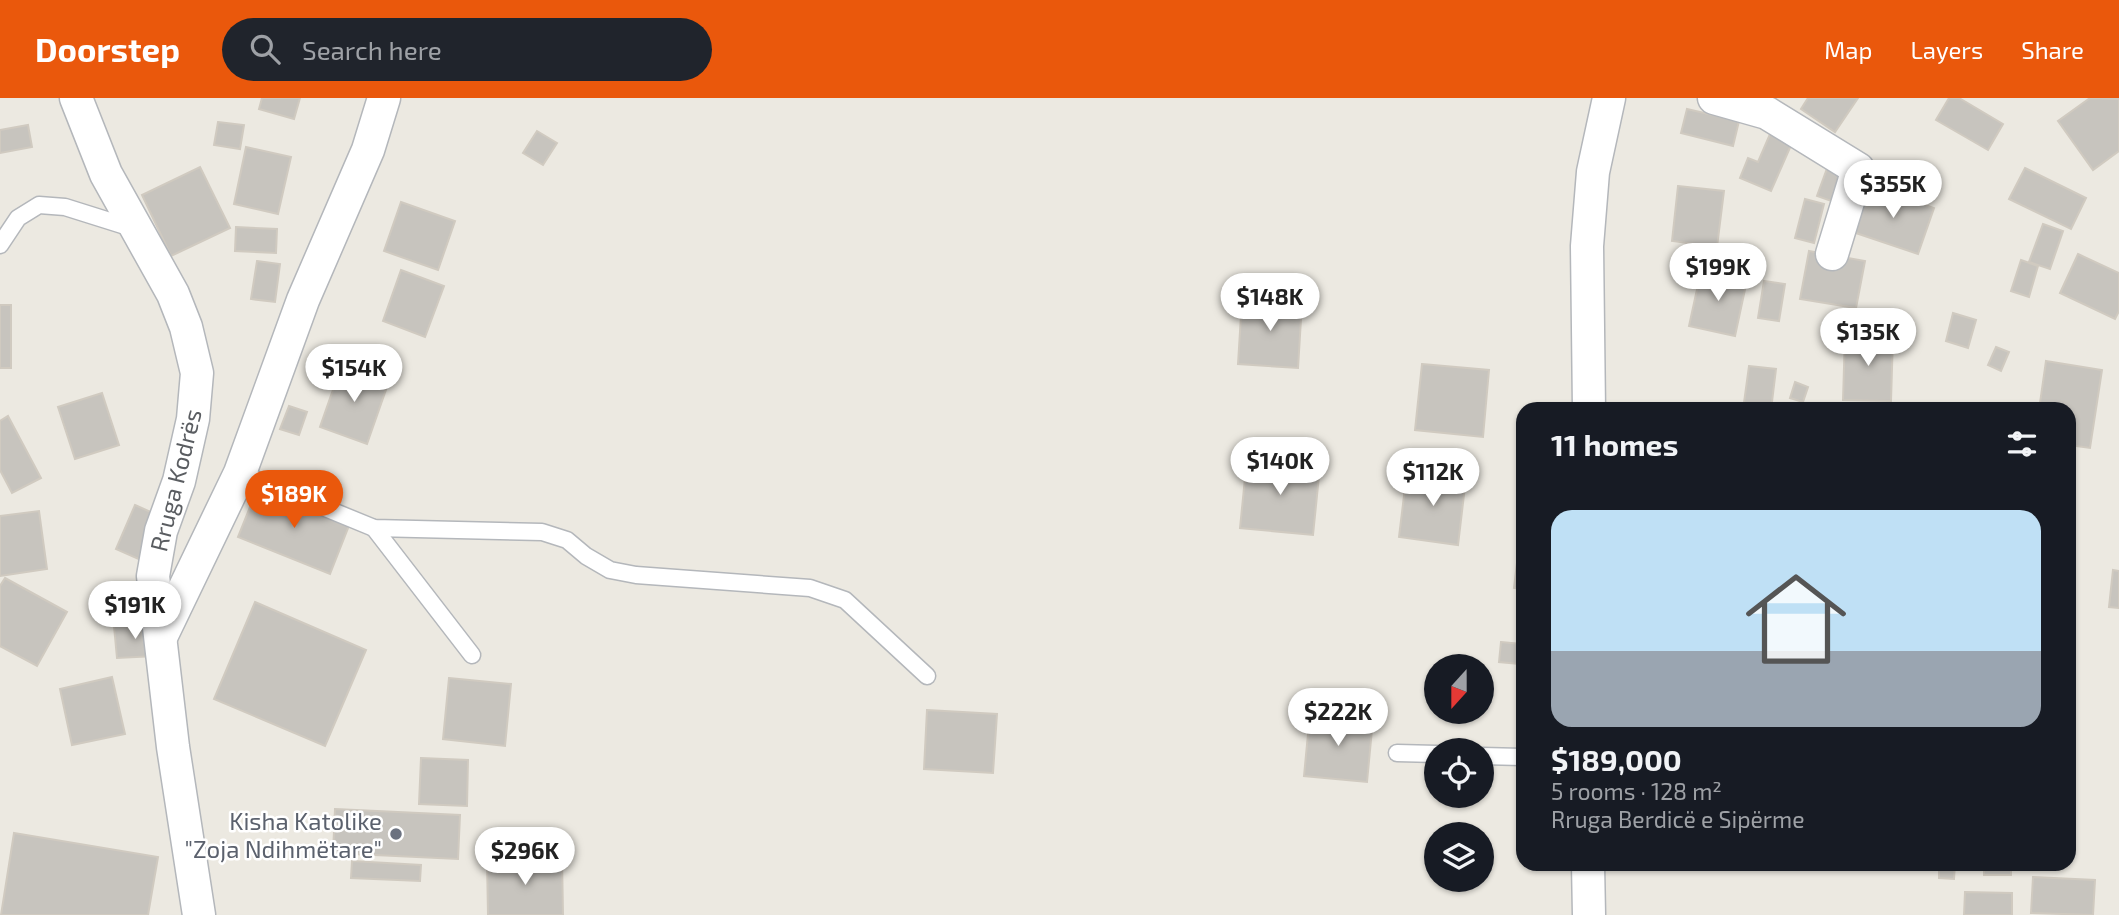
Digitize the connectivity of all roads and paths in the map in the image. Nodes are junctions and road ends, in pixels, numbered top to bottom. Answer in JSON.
{"nodes":[{"id":1,"x":76,"y":98,"type":"edge"},
{"id":2,"x":384,"y":98,"type":"edge"},
{"id":3,"x":1609,"y":98,"type":"edge"},
{"id":4,"x":1714,"y":98,"type":"edge"},
{"id":5,"x":138,"y":229,"type":"junction"},
{"id":6,"x":0,"y":245,"type":"edge"},
{"id":7,"x":1832,"y":254,"type":"dead end"},
{"id":8,"x":1589,"y":402,"type":"edge"},
{"id":9,"x":240,"y":473,"type":"junction"},
{"id":10,"x":374,"y":528,"type":"junction"},
{"id":11,"x":161,"y":637,"type":"junction"},
{"id":12,"x":472,"y":655,"type":"dead end"},
{"id":13,"x":927,"y":676,"type":"dead end"},
{"id":14,"x":1397,"y":753,"type":"dead end"},
{"id":15,"x":1424,"y":754,"type":"edge"},
{"id":16,"x":1494,"y":756,"type":"edge"},
{"id":17,"x":1516,"y":757,"type":"edge"},
{"id":18,"x":1588,"y":871,"type":"edge"},
{"id":19,"x":199,"y":915,"type":"edge"},
{"id":20,"x":1589,"y":915,"type":"edge"}],
"edges":[{"from":1,"to":5,"type":"street","name":"Rruga Kodrës"},
{"from":2,"to":9,"type":"street"},
{"from":3,"to":8,"type":"street"},
{"from":4,"to":7,"type":"street"},
{"from":5,"to":6,"type":"lane"},
{"from":5,"to":11,"type":"street","name":"Rruga Kodrës"},
{"from":9,"to":10,"type":"lane"},
{"from":9,"to":11,"type":"street"},
{"from":10,"to":12,"type":"lane"},
{"from":10,"to":13,"type":"lane"},
{"from":11,"to":19,"type":"street","name":"Rruga Kodrës"},
{"from":14,"to":15,"type":"lane"},
{"from":16,"to":17,"type":"lane"},
{"from":18,"to":20,"type":"street"}]}
